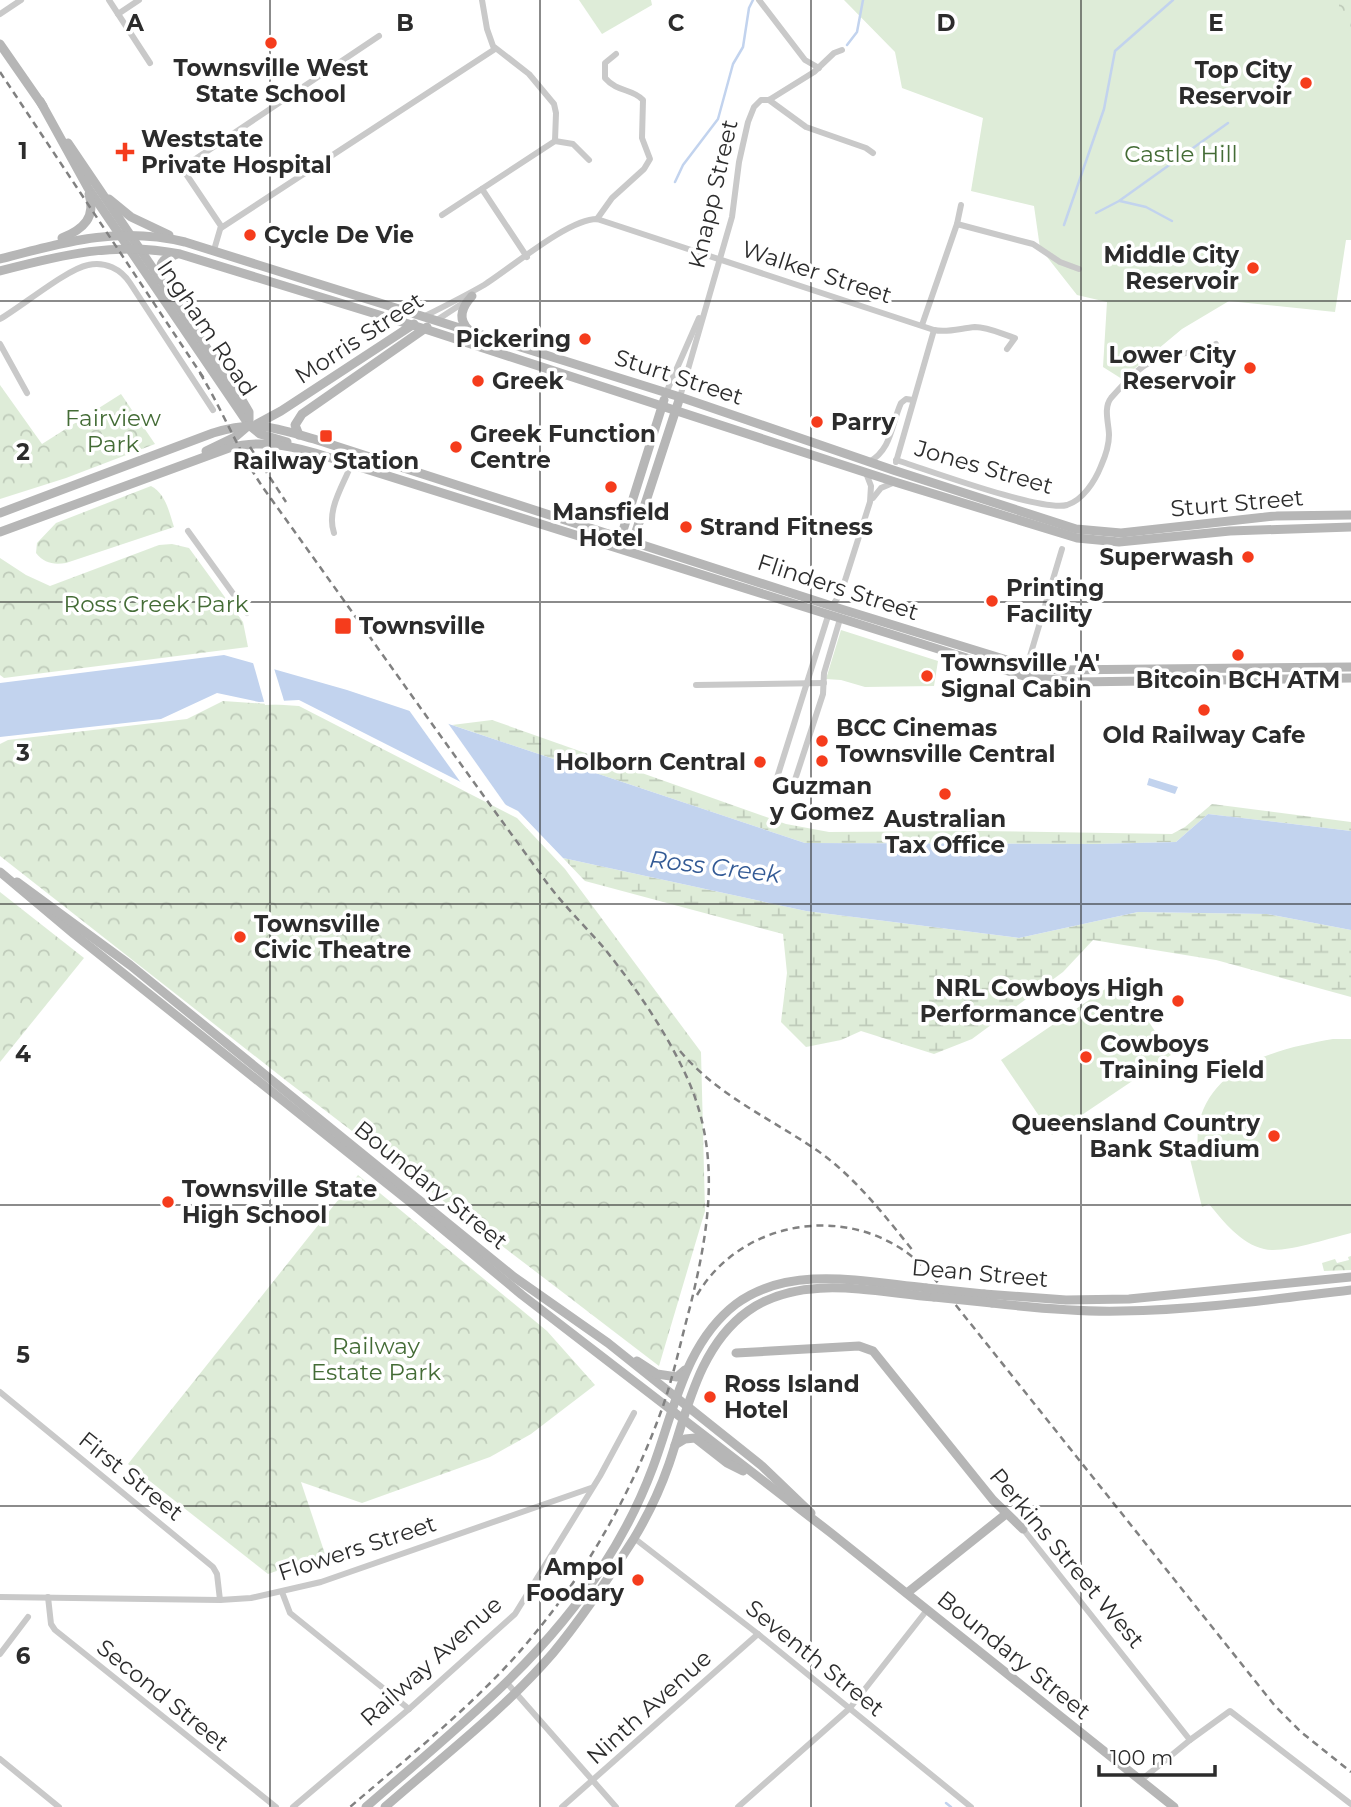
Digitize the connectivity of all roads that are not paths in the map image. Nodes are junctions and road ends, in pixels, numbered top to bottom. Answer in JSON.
{"nodes":[{"id":1,"x":21,"y":0,"type":"edge"},
{"id":2,"x":109,"y":0,"type":"edge"},
{"id":3,"x":139,"y":0,"type":"edge"},
{"id":4,"x":482,"y":0,"type":"edge"},
{"id":5,"x":759,"y":0,"type":"edge"},
{"id":6,"x":0,"y":14,"type":"edge"},
{"id":7,"x":118,"y":14,"type":"junction"},
{"id":8,"x":379,"y":36,"type":"dead end"},
{"id":9,"x":0,"y":44,"type":"edge"},
{"id":10,"x":495,"y":49,"type":"junction"},
{"id":11,"x":842,"y":50,"type":"dead end"},
{"id":12,"x":616,"y":54,"type":"dead end"},
{"id":13,"x":805,"y":60,"type":"junction"},
{"id":14,"x":150,"y":63,"type":"dead end"},
{"id":15,"x":819,"y":68,"type":"junction"},
{"id":16,"x":803,"y":78,"type":"junction"},
{"id":17,"x":769,"y":100,"type":"junction"},
{"id":18,"x":40,"y":101,"type":"junction"},
{"id":19,"x":555,"y":141,"type":"junction"},
{"id":20,"x":873,"y":153,"type":"dead end"},
{"id":21,"x":589,"y":160,"type":"dead end"},
{"id":22,"x":81,"y":177,"type":"junction"},
{"id":23,"x":482,"y":189,"type":"junction"},
{"id":24,"x":100,"y":191,"type":"junction"},
{"id":25,"x":961,"y":205,"type":"dead end"},
{"id":26,"x":442,"y":215,"type":"dead end"},
{"id":27,"x":597,"y":219,"type":"junction"},
{"id":28,"x":957,"y":224,"type":"junction"},
{"id":29,"x":221,"y":228,"type":"junction"},
{"id":30,"x":124,"y":234,"type":"junction"},
{"id":31,"x":185,"y":242,"type":"junction"},
{"id":32,"x":133,"y":248,"type":"junction"},
{"id":33,"x":214,"y":250,"type":"junction"},
{"id":34,"x":21,"y":253,"type":"junction"},
{"id":35,"x":180,"y":254,"type":"junction"},
{"id":36,"x":527,"y":257,"type":"junction"},
{"id":37,"x":0,"y":258,"type":"edge"},
{"id":38,"x":720,"y":258,"type":"junction"},
{"id":39,"x":210,"y":262,"type":"junction"},
{"id":40,"x":1079,"y":269,"type":"dead end"},
{"id":41,"x":3,"y":271,"type":"edge"},
{"id":42,"x":159,"y":279,"type":"junction"},
{"id":43,"x":483,"y":285,"type":"junction"},
{"id":44,"x":471,"y":296,"type":"junction"},
{"id":45,"x":705,"y":307,"type":"junction"},
{"id":46,"x":384,"y":316,"type":"junction"},
{"id":47,"x":425,"y":317,"type":"junction"},
{"id":48,"x":0,"y":320,"type":"edge"},
{"id":49,"x":437,"y":320,"type":"junction"},
{"id":50,"x":413,"y":325,"type":"junction"},
{"id":51,"x":922,"y":325,"type":"junction"},
{"id":52,"x":425,"y":328,"type":"junction"},
{"id":53,"x":469,"y":330,"type":"junction"},
{"id":54,"x":934,"y":330,"type":"junction"},
{"id":55,"x":0,"y":344,"type":"edge"},
{"id":56,"x":384,"y":344,"type":"junction"},
{"id":57,"x":1216,"y":344,"type":"dead end"},
{"id":58,"x":1007,"y":349,"type":"dead end"},
{"id":59,"x":676,"y":369,"type":"junction"},
{"id":60,"x":687,"y":371,"type":"junction"},
{"id":61,"x":27,"y":393,"type":"dead end"},
{"id":62,"x":666,"y":393,"type":"junction"},
{"id":63,"x":680,"y":397,"type":"junction"},
{"id":64,"x":232,"y":398,"type":"junction"},
{"id":65,"x":913,"y":401,"type":"junction"},
{"id":66,"x":663,"y":405,"type":"junction"},
{"id":67,"x":677,"y":409,"type":"junction"},
{"id":68,"x":214,"y":410,"type":"dead end"},
{"id":69,"x":252,"y":425,"type":"junction"},
{"id":70,"x":226,"y":429,"type":"junction"},
{"id":71,"x":655,"y":429,"type":"junction"},
{"id":72,"x":669,"y":433,"type":"junction"},
{"id":73,"x":299,"y":435,"type":"junction"},
{"id":74,"x":825,"y":445,"type":"junction"},
{"id":75,"x":886,"y":447,"type":"junction"},
{"id":76,"x":316,"y":453,"type":"junction"},
{"id":77,"x":821,"y":456,"type":"junction"},
{"id":78,"x":897,"y":457,"type":"junction"},
{"id":79,"x":351,"y":465,"type":"junction"},
{"id":80,"x":867,"y":466,"type":"junction"},
{"id":81,"x":172,"y":467,"type":"junction"},
{"id":82,"x":893,"y":471,"type":"junction"},
{"id":83,"x":895,"y":481,"type":"junction"},
{"id":84,"x":870,"y":502,"type":"junction"},
{"id":85,"x":0,"y":513,"type":"edge"},
{"id":86,"x":1351,"y":515,"type":"edge"},
{"id":87,"x":1351,"y":527,"type":"edge"},
{"id":88,"x":188,"y":531,"type":"dead end"},
{"id":89,"x":0,"y":532,"type":"edge"},
{"id":90,"x":334,"y":533,"type":"dead end"},
{"id":91,"x":621,"y":538,"type":"junction"},
{"id":92,"x":633,"y":542,"type":"junction"},
{"id":93,"x":617,"y":549,"type":"junction"},
{"id":94,"x":1062,"y":549,"type":"dead end"},
{"id":95,"x":629,"y":553,"type":"junction"},
{"id":96,"x":247,"y":613,"type":"dead end"},
{"id":97,"x":835,"y":613,"type":"junction"},
{"id":98,"x":1027,"y":666,"type":"junction"},
{"id":99,"x":1351,"y":667,"type":"edge"},
{"id":100,"x":1351,"y":678,"type":"edge"},
{"id":101,"x":1075,"y":682,"type":"junction"},
{"id":102,"x":806,"y":683,"type":"junction"},
{"id":103,"x":824,"y":683,"type":"junction"},
{"id":104,"x":696,"y":685,"type":"dead end"},
{"id":105,"x":0,"y":872,"type":"edge"},
{"id":106,"x":1351,"y":1277,"type":"edge"},
{"id":107,"x":1253,"y":1287,"type":"junction"},
{"id":108,"x":1351,"y":1290,"type":"edge"},
{"id":109,"x":1222,"y":1291,"type":"junction"},
{"id":110,"x":1237,"y":1302,"type":"junction"},
{"id":111,"x":1213,"y":1306,"type":"junction"},
{"id":112,"x":600,"y":1337,"type":"junction"},
{"id":113,"x":736,"y":1353,"type":"dead end"},
{"id":114,"x":691,"y":1363,"type":"junction"},
{"id":115,"x":0,"y":1392,"type":"edge"},
{"id":116,"x":676,"y":1398,"type":"junction"},
{"id":117,"x":688,"y":1407,"type":"junction"},
{"id":118,"x":672,"y":1411,"type":"junction"},
{"id":119,"x":634,"y":1413,"type":"dead end"},
{"id":120,"x":684,"y":1419,"type":"junction"},
{"id":121,"x":675,"y":1445,"type":"junction"},
{"id":122,"x":760,"y":1479,"type":"junction"},
{"id":123,"x":591,"y":1488,"type":"junction"},
{"id":124,"x":1006,"y":1514,"type":"junction"},
{"id":125,"x":1023,"y":1529,"type":"joint"},
{"id":126,"x":831,"y":1533,"type":"junction"},
{"id":127,"x":634,"y":1538,"type":"junction"},
{"id":128,"x":282,"y":1592,"type":"junction"},
{"id":129,"x":907,"y":1593,"type":"junction"},
{"id":130,"x":0,"y":1597,"type":"edge"},
{"id":131,"x":48,"y":1597,"type":"junction"},
{"id":132,"x":220,"y":1600,"type":"junction"},
{"id":133,"x":927,"y":1610,"type":"junction"},
{"id":134,"x":28,"y":1617,"type":"dead end"},
{"id":135,"x":758,"y":1634,"type":"junction"},
{"id":136,"x":0,"y":1654,"type":"edge"},
{"id":137,"x":507,"y":1683,"type":"junction"},
{"id":138,"x":516,"y":1692,"type":"junction"},
{"id":139,"x":850,"y":1708,"type":"junction"},
{"id":140,"x":409,"y":1709,"type":"junction"},
{"id":141,"x":1190,"y":1740,"type":"junction"},
{"id":142,"x":0,"y":1759,"type":"edge"},
{"id":143,"x":593,"y":1780,"type":"junction"},
{"id":144,"x":1140,"y":1781,"type":"junction"},
{"id":145,"x":1351,"y":1804,"type":"edge"},
{"id":146,"x":59,"y":1807,"type":"edge"},
{"id":147,"x":276,"y":1807,"type":"edge"},
{"id":148,"x":293,"y":1807,"type":"edge"},
{"id":149,"x":366,"y":1807,"type":"edge"},
{"id":150,"x":385,"y":1807,"type":"edge"},
{"id":151,"x":562,"y":1807,"type":"edge"},
{"id":152,"x":616,"y":1807,"type":"edge"},
{"id":153,"x":738,"y":1807,"type":"edge"},
{"id":154,"x":971,"y":1807,"type":"edge"},
{"id":155,"x":1174,"y":1807,"type":"edge"}],
"edges":[{"from":1,"to":6,"type":"street"},
{"from":2,"to":7,"type":"street"},
{"from":3,"to":7,"type":"street"},
{"from":4,"to":10,"type":"street"},
{"from":5,"to":13,"type":"street"},
{"from":7,"to":14,"type":"street"},
{"from":8,"to":29,"type":"street"},
{"from":9,"to":18,"type":"main road","name":"Ingham Road"},
{"from":10,"to":19,"type":"street"},
{"from":10,"to":29,"type":"street"},
{"from":11,"to":15,"type":"street"},
{"from":12,"to":27,"type":"street"},
{"from":13,"to":15,"type":"street"},
{"from":13,"to":16,"type":"street"},
{"from":15,"to":16,"type":"street"},
{"from":16,"to":17,"type":"street"},
{"from":17,"to":20,"type":"street"},
{"from":17,"to":38,"type":"street","name":"Knapp Street"},
{"from":18,"to":22,"type":"main road","name":"Ingham Road"},
{"from":18,"to":24,"type":"main road","name":"Ingham Road"},
{"from":19,"to":21,"type":"street"},
{"from":19,"to":23,"type":"street"},
{"from":22,"to":30,"type":"main road","name":"Ingham Road"},
{"from":22,"to":34,"type":"main road"},
{"from":23,"to":26,"type":"street"},
{"from":23,"to":36,"type":"street"},
{"from":24,"to":30,"type":"main road","name":"Ingham Road"},
{"from":24,"to":31,"type":"main road"},
{"from":25,"to":28,"type":"street"},
{"from":27,"to":36,"type":"street","name":"Morris Street"},
{"from":27,"to":38,"type":"street","name":"Walker Street"},
{"from":28,"to":40,"type":"street"},
{"from":28,"to":51,"type":"street"},
{"from":29,"to":33,"type":"street"},
{"from":30,"to":31,"type":"main road","name":"Sturt Street"},
{"from":30,"to":32,"type":"main road","name":"Ingham Road"},
{"from":30,"to":34,"type":"main road","name":"Sturt Street"},
{"from":31,"to":33,"type":"main road","name":"Sturt Street"},
{"from":32,"to":35,"type":"main road","name":"Sturt Street"},
{"from":32,"to":41,"type":"main road","name":"Sturt Street"},
{"from":32,"to":42,"type":"main road","name":"Ingham Road"},
{"from":32,"to":64,"type":"main road","name":"Ingham Road"},
{"from":33,"to":39,"type":"main road"},
{"from":33,"to":47,"type":"main road","name":"Sturt Street"},
{"from":34,"to":37,"type":"main road","name":"Sturt Street"},
{"from":35,"to":39,"type":"main road","name":"Sturt Street"},
{"from":35,"to":42,"type":"main road"},
{"from":36,"to":43,"type":"street","name":"Morris Street"},
{"from":38,"to":45,"type":"street","name":"Knapp Street"},
{"from":38,"to":51,"type":"street","name":"Walker Street"},
{"from":39,"to":46,"type":"main road","name":"Sturt Street"},
{"from":42,"to":69,"type":"main road","name":"Ingham Road"},
{"from":43,"to":44,"type":"street","name":"Morris Street"},
{"from":43,"to":47,"type":"street","name":"Morris Street"},
{"from":44,"to":49,"type":"street","name":"Morris Street"},
{"from":44,"to":53,"type":"main road"},
{"from":45,"to":59,"type":"street","name":"Knapp Street"},
{"from":45,"to":60,"type":"street","name":"Knapp Street"},
{"from":46,"to":50,"type":"main road","name":"Sturt Street"},
{"from":46,"to":56,"type":"main road"},
{"from":47,"to":49,"type":"main road","name":"Sturt Street"},
{"from":47,"to":50,"type":"main road","name":"Morris Street"},
{"from":48,"to":68,"type":"street"},
{"from":49,"to":52,"type":"main road","name":"Morris Street"},
{"from":49,"to":53,"type":"main road","name":"Sturt Street"},
{"from":50,"to":52,"type":"main road","name":"Sturt Street"},
{"from":50,"to":56,"type":"main road","name":"Morris Street"},
{"from":51,"to":54,"type":"street","name":"Walker Street"},
{"from":52,"to":66,"type":"main road","name":"Sturt Street"},
{"from":52,"to":73,"type":"main road","name":"Morris Street"},
{"from":53,"to":62,"type":"main road","name":"Sturt Street"},
{"from":54,"to":58,"type":"street","name":"Walker Street"},
{"from":54,"to":65,"type":"street"},
{"from":55,"to":61,"type":"street"},
{"from":56,"to":69,"type":"main road","name":"Morris Street"},
{"from":57,"to":78,"type":"street","name":"Jones Street"},
{"from":59,"to":60,"type":"street"},
{"from":59,"to":62,"type":"street","name":"Knapp Street"},
{"from":60,"to":63,"type":"street","name":"Knapp Street"},
{"from":62,"to":63,"type":"main road","name":"Sturt Street"},
{"from":62,"to":66,"type":"main road"},
{"from":63,"to":67,"type":"main road"},
{"from":63,"to":74,"type":"main road","name":"Sturt Street"},
{"from":64,"to":69,"type":"main road","name":"Ingham Road"},
{"from":64,"to":70,"type":"main road"},
{"from":65,"to":75,"type":"street"},
{"from":65,"to":78,"type":"street"},
{"from":66,"to":67,"type":"main road","name":"Sturt Street"},
{"from":66,"to":71,"type":"main road"},
{"from":67,"to":72,"type":"main road"},
{"from":67,"to":77,"type":"main road","name":"Sturt Street"},
{"from":69,"to":70,"type":"main road"},
{"from":69,"to":73,"type":"main road","name":"Flinders Street"},
{"from":69,"to":76,"type":"main road"},
{"from":69,"to":81,"type":"main road","name":"Morris Street"},
{"from":70,"to":85,"type":"main road"},
{"from":71,"to":72,"type":"main road"},
{"from":71,"to":91,"type":"main road"},
{"from":72,"to":92,"type":"main road"},
{"from":73,"to":91,"type":"main road","name":"Flinders Street"},
{"from":74,"to":77,"type":"main road"},
{"from":74,"to":80,"type":"main road","name":"Sturt Street"},
{"from":75,"to":78,"type":"street"},
{"from":75,"to":80,"type":"street"},
{"from":76,"to":79,"type":"main road","name":"Flinders Street"},
{"from":76,"to":81,"type":"main road","name":"Flinders Street"},
{"from":77,"to":80,"type":"main road","name":"Sturt Street"},
{"from":78,"to":82,"type":"street"},
{"from":79,"to":90,"type":"street"},
{"from":79,"to":93,"type":"main road","name":"Flinders Street"},
{"from":80,"to":82,"type":"main road","name":"Sturt Street"},
{"from":80,"to":83,"type":"main road","name":"Sturt Street"},
{"from":80,"to":84,"type":"street"},
{"from":81,"to":89,"type":"main road"},
{"from":82,"to":86,"type":"main road","name":"Sturt Street"},
{"from":83,"to":84,"type":"street"},
{"from":83,"to":87,"type":"main road","name":"Sturt Street"},
{"from":84,"to":97,"type":"street"},
{"from":88,"to":96,"type":"street"},
{"from":91,"to":92,"type":"main road","name":"Flinders Street"},
{"from":91,"to":93,"type":"main road"},
{"from":92,"to":95,"type":"main road"},
{"from":92,"to":97,"type":"main road","name":"Flinders Street"},
{"from":93,"to":95,"type":"main road","name":"Flinders Street"},
{"from":94,"to":98,"type":"street"},
{"from":95,"to":97,"type":"main road","name":"Flinders Street"},
{"from":97,"to":98,"type":"main road","name":"Flinders Street"},
{"from":97,"to":101,"type":"main road","name":"Flinders Street"},
{"from":97,"to":102,"type":"street"},
{"from":97,"to":103,"type":"street"},
{"from":98,"to":99,"type":"main road","name":"Flinders Street"},
{"from":98,"to":101,"type":"main road"},
{"from":100,"to":101,"type":"main road","name":"Flinders Street"},
{"from":102,"to":103,"type":"street"},
{"from":102,"to":103,"type":"street"},
{"from":102,"to":104,"type":"street"},
{"from":105,"to":112,"type":"main road","name":"Boundary Street"},
{"from":105,"to":118,"type":"main road","name":"Boundary Street"},
{"from":106,"to":107,"type":"main road","name":"Dean Street"},
{"from":107,"to":109,"type":"main road","name":"Dean Street"},
{"from":107,"to":110,"type":"main road"},
{"from":108,"to":110,"type":"main road","name":"Dean Street"},
{"from":109,"to":110,"type":"main road"},
{"from":109,"to":111,"type":"main road"},
{"from":109,"to":114,"type":"main road","name":"Dean Street","bridge":true},
{"from":110,"to":111,"type":"main road","name":"Dean Street"},
{"from":111,"to":117,"type":"main road","name":"Dean Street","bridge":true},
{"from":112,"to":114,"type":"main road"},
{"from":112,"to":116,"type":"main road","name":"Boundary Street"},
{"from":113,"to":124,"type":"main road","name":"Perkins Street West"},
{"from":114,"to":116,"type":"main road","name":"Dean Street"},
{"from":115,"to":132,"type":"street","name":"First Street"},
{"from":116,"to":117,"type":"main road","name":"Boundary Street"},
{"from":116,"to":118,"type":"main road","name":"Dean Street"},
{"from":117,"to":120,"type":"main road","name":"Dean Street"},
{"from":117,"to":126,"type":"main road","name":"Boundary Street"},
{"from":118,"to":120,"type":"main road","name":"Boundary Street"},
{"from":118,"to":137,"type":"main road"},
{"from":119,"to":123,"type":"street","name":"Railway Avenue"},
{"from":120,"to":121,"type":"main road"},
{"from":120,"to":122,"type":"main road","name":"Boundary Street"},
{"from":121,"to":122,"type":"main road"},
{"from":121,"to":127,"type":"main road"},
{"from":122,"to":126,"type":"main road","name":"Boundary Street"},
{"from":123,"to":128,"type":"street","name":"Flowers Street"},
{"from":123,"to":140,"type":"street","name":"Railway Avenue"},
{"from":124,"to":125,"type":"main road","name":"Perkins Street West"},
{"from":124,"to":129,"type":"main road"},
{"from":125,"to":141,"type":"street","name":"Perkins Street West"},
{"from":126,"to":129,"type":"main road","name":"Boundary Street"},
{"from":127,"to":135,"type":"street","name":"Seventh Street"},
{"from":127,"to":138,"type":"main road"},
{"from":128,"to":132,"type":"street","name":"Flowers Street"},
{"from":128,"to":140,"type":"street"},
{"from":129,"to":133,"type":"main road","name":"Boundary Street"},
{"from":130,"to":131,"type":"street","name":"Flowers Street"},
{"from":131,"to":132,"type":"street","name":"Flowers Street"},
{"from":131,"to":147,"type":"street","name":"Second Street"},
{"from":133,"to":139,"type":"street"},
{"from":133,"to":144,"type":"main road","name":"Boundary Street"},
{"from":134,"to":136,"type":"street"},
{"from":135,"to":139,"type":"street","name":"Seventh Street"},
{"from":135,"to":143,"type":"street","name":"Ninth Avenue"},
{"from":137,"to":138,"type":"street"},
{"from":137,"to":149,"type":"main road"},
{"from":138,"to":143,"type":"street"},
{"from":138,"to":150,"type":"main road"},
{"from":139,"to":153,"type":"street"},
{"from":139,"to":154,"type":"street","name":"Seventh Street"},
{"from":140,"to":148,"type":"street","name":"Railway Avenue"},
{"from":141,"to":144,"type":"street"},
{"from":141,"to":145,"type":"street"},
{"from":142,"to":146,"type":"street"},
{"from":143,"to":151,"type":"street","name":"Ninth Avenue"},
{"from":143,"to":152,"type":"street"},
{"from":144,"to":155,"type":"main road","name":"Boundary Street"}]}
